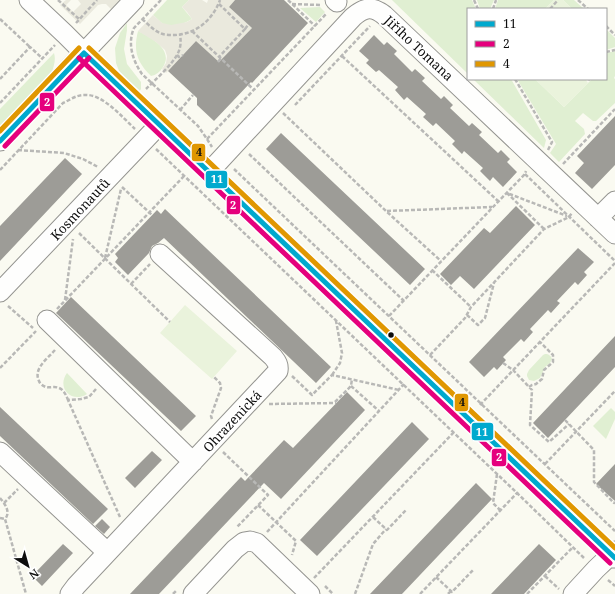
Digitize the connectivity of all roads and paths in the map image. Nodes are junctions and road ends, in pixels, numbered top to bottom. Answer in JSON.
{"nodes":[{"id":1,"x":29,"y":0,"type":"edge"},
{"id":2,"x":58,"y":0,"type":"edge"},
{"id":3,"x":97,"y":0,"type":"edge"},
{"id":4,"x":134,"y":0,"type":"edge"},
{"id":5,"x":160,"y":0,"type":"edge"},
{"id":6,"x":220,"y":0,"type":"edge"},
{"id":7,"x":288,"y":0,"type":"edge"},
{"id":8,"x":558,"y":0,"type":"edge"},
{"id":9,"x":578,"y":0,"type":"edge"},
{"id":10,"x":219,"y":4,"type":"junction"},
{"id":11,"x":292,"y":4,"type":"junction"},
{"id":12,"x":330,"y":4,"type":"edge"},
{"id":13,"x":551,"y":8,"type":"edge"},
{"id":14,"x":587,"y":8,"type":"edge"},
{"id":15,"x":0,"y":19,"type":"edge"},
{"id":16,"x":79,"y":19,"type":"junction"},
{"id":17,"x":142,"y":19,"type":"junction"},
{"id":18,"x":379,"y":19,"type":"junction"},
{"id":19,"x":248,"y":25,"type":"dead end"},
{"id":20,"x":316,"y":26,"type":"junction"},
{"id":21,"x":607,"y":27,"type":"edge"},
{"id":22,"x":245,"y":29,"type":"junction"},
{"id":23,"x":192,"y":31,"type":"junction"},
{"id":24,"x":65,"y":34,"type":"junction"},
{"id":25,"x":180,"y":34,"type":"junction"},
{"id":26,"x":615,"y":35,"type":"edge"},
{"id":27,"x":30,"y":47,"type":"junction"},
{"id":28,"x":84,"y":53,"type":"junction"},
{"id":29,"x":183,"y":55,"type":"dead end"},
{"id":30,"x":342,"y":56,"type":"junction"},
{"id":31,"x":178,"y":57,"type":"junction"},
{"id":32,"x":220,"y":57,"type":"junction"},
{"id":33,"x":42,"y":58,"type":"junction"},
{"id":34,"x":218,"y":62,"type":"dead end"},
{"id":35,"x":0,"y":79,"type":"edge"},
{"id":36,"x":516,"y":80,"type":"edge"},
{"id":37,"x":152,"y":83,"type":"junction"},
{"id":38,"x":254,"y":90,"type":"junction"},
{"id":39,"x":193,"y":95,"type":"dead end"},
{"id":40,"x":0,"y":103,"type":"edge"},
{"id":41,"x":273,"y":103,"type":"junction"},
{"id":42,"x":615,"y":109,"type":"edge"},
{"id":43,"x":180,"y":110,"type":"junction"},
{"id":44,"x":291,"y":110,"type":"dead end"},
{"id":45,"x":159,"y":125,"type":"junction"},
{"id":46,"x":208,"y":139,"type":"junction"},
{"id":47,"x":0,"y":141,"type":"edge"},
{"id":48,"x":140,"y":145,"type":"junction"},
{"id":49,"x":254,"y":149,"type":"dead end"},
{"id":50,"x":18,"y":150,"type":"junction"},
{"id":51,"x":545,"y":156,"type":"dead end"},
{"id":52,"x":239,"y":165,"type":"dead end"},
{"id":53,"x":203,"y":167,"type":"junction"},
{"id":54,"x":558,"y":169,"type":"dead end"},
{"id":55,"x":0,"y":170,"type":"edge"},
{"id":56,"x":234,"y":170,"type":"dead end"},
{"id":57,"x":526,"y":170,"type":"dead end"},
{"id":58,"x":237,"y":172,"type":"dead end"},
{"id":59,"x":525,"y":174,"type":"junction"},
{"id":60,"x":110,"y":176,"type":"junction"},
{"id":61,"x":184,"y":176,"type":"junction"},
{"id":62,"x":507,"y":193,"type":"junction"},
{"id":63,"x":498,"y":201,"type":"junction"},
{"id":64,"x":615,"y":201,"type":"edge"},
{"id":65,"x":493,"y":207,"type":"junction"},
{"id":66,"x":386,"y":211,"type":"junction"},
{"id":67,"x":149,"y":213,"type":"junction"},
{"id":68,"x":152,"y":215,"type":"dead end"},
{"id":69,"x":569,"y":217,"type":"junction"},
{"id":70,"x":598,"y":218,"type":"junction"},
{"id":71,"x":71,"y":225,"type":"junction"},
{"id":72,"x":544,"y":229,"type":"dead end"},
{"id":73,"x":615,"y":234,"type":"edge"},
{"id":74,"x":160,"y":254,"type":"joint"},
{"id":75,"x":105,"y":259,"type":"junction"},
{"id":76,"x":441,"y":261,"type":"junction"},
{"id":77,"x":615,"y":261,"type":"edge"},
{"id":78,"x":432,"y":270,"type":"junction"},
{"id":79,"x":494,"y":283,"type":"dead end"},
{"id":80,"x":131,"y":284,"type":"junction"},
{"id":81,"x":364,"y":292,"type":"junction"},
{"id":82,"x":3,"y":298,"type":"edge"},
{"id":83,"x":65,"y":300,"type":"junction"},
{"id":84,"x":404,"y":300,"type":"junction"},
{"id":85,"x":350,"y":306,"type":"junction"},
{"id":86,"x":470,"y":307,"type":"dead end"},
{"id":87,"x":467,"y":315,"type":"dead end"},
{"id":88,"x":389,"y":316,"type":"junction"},
{"id":89,"x":47,"y":320,"type":"joint"},
{"id":90,"x":336,"y":321,"type":"junction"},
{"id":91,"x":170,"y":322,"type":"dead end"},
{"id":92,"x":66,"y":338,"type":"junction"},
{"id":93,"x":540,"y":342,"type":"dead end"},
{"id":94,"x":503,"y":363,"type":"dead end"},
{"id":95,"x":278,"y":365,"type":"junction"},
{"id":96,"x":0,"y":368,"type":"edge"},
{"id":97,"x":332,"y":375,"type":"junction"},
{"id":98,"x":107,"y":377,"type":"junction"},
{"id":99,"x":214,"y":377,"type":"dead end"},
{"id":100,"x":352,"y":379,"type":"junction"},
{"id":101,"x":351,"y":386,"type":"junction"},
{"id":102,"x":529,"y":387,"type":"junction"},
{"id":103,"x":399,"y":390,"type":"dead end"},
{"id":104,"x":615,"y":391,"type":"edge"},
{"id":105,"x":68,"y":400,"type":"junction"},
{"id":106,"x":264,"y":404,"type":"dead end"},
{"id":107,"x":379,"y":412,"type":"dead end"},
{"id":108,"x":565,"y":420,"type":"dead end"},
{"id":109,"x":569,"y":424,"type":"junction"},
{"id":110,"x":576,"y":431,"type":"junction"},
{"id":111,"x":216,"y":437,"type":"junction"},
{"id":112,"x":0,"y":452,"type":"edge"},
{"id":113,"x":193,"y":462,"type":"junction"},
{"id":114,"x":545,"y":464,"type":"junction"},
{"id":115,"x":497,"y":473,"type":"junction"},
{"id":116,"x":531,"y":478,"type":"junction"},
{"id":117,"x":517,"y":493,"type":"junction"},
{"id":118,"x":0,"y":498,"type":"edge"},
{"id":119,"x":615,"y":502,"type":"edge"},
{"id":120,"x":406,"y":510,"type":"dead end"},
{"id":121,"x":500,"y":510,"type":"junction"},
{"id":122,"x":373,"y":517,"type":"dead end"},
{"id":123,"x":0,"y":518,"type":"edge"},
{"id":124,"x":121,"y":518,"type":"dead end"},
{"id":125,"x":5,"y":519,"type":"junction"},
{"id":126,"x":386,"y":528,"type":"junction"},
{"id":127,"x":615,"y":530,"type":"edge"},
{"id":128,"x":573,"y":547,"type":"junction"},
{"id":129,"x":107,"y":552,"type":"junction"},
{"id":130,"x":614,"y":555,"type":"edge"},
{"id":131,"x":297,"y":559,"type":"dead end"},
{"id":132,"x":587,"y":560,"type":"dead end"},
{"id":133,"x":474,"y":569,"type":"dead end"},
{"id":134,"x":311,"y":573,"type":"dead end"},
{"id":135,"x":545,"y":576,"type":"junction"},
{"id":136,"x":436,"y":577,"type":"junction"},
{"id":137,"x":605,"y":577,"type":"dead end"},
{"id":138,"x":313,"y":586,"type":"edge"},
{"id":139,"x":615,"y":586,"type":"edge"},
{"id":140,"x":451,"y":591,"type":"junction"},
{"id":141,"x":566,"y":592,"type":"edge"},
{"id":142,"x":26,"y":594,"type":"edge"},
{"id":143,"x":70,"y":594,"type":"edge"},
{"id":144,"x":193,"y":594,"type":"edge"},
{"id":145,"x":355,"y":594,"type":"edge"},
{"id":146,"x":420,"y":594,"type":"edge"},
{"id":147,"x":448,"y":594,"type":"edge"},
{"id":148,"x":527,"y":594,"type":"edge"}],
"edges":[{"from":1,"to":24,"type":"street"},
{"from":2,"to":16,"type":"path"},
{"from":3,"to":16,"type":"path"},
{"from":4,"to":28,"type":"street"},
{"from":5,"to":17,"type":"path"},
{"from":6,"to":10,"type":"path"},
{"from":7,"to":11,"type":"path"},
{"from":8,"to":13,"type":"path"},
{"from":9,"to":14,"type":"path"},
{"from":10,"to":22,"type":"path"},
{"from":10,"to":23,"type":"path"},
{"from":11,"to":12,"type":"path"},
{"from":11,"to":20,"type":"path"},
{"from":12,"to":20,"type":"path"},
{"from":15,"to":27,"type":"path"},
{"from":16,"to":24,"type":"path"},
{"from":17,"to":25,"type":"path"},
{"from":17,"to":37,"type":"path"},
{"from":18,"to":30,"type":"path"},
{"from":18,"to":41,"type":"street","name":"Jiřího Tomana"},
{"from":18,"to":70,"type":"street","name":"Jiřího Tomana"},
{"from":19,"to":22,"type":"path"},
{"from":20,"to":38,"type":"path"},
{"from":21,"to":26,"type":"path"},
{"from":22,"to":32,"type":"path"},
{"from":23,"to":25,"type":"path"},
{"from":23,"to":32,"type":"path"},
{"from":24,"to":28,"type":"street"},
{"from":24,"to":33,"type":"path"},
{"from":25,"to":31,"type":"path"},
{"from":27,"to":33,"type":"path"},
{"from":27,"to":35,"type":"path"},
{"from":28,"to":45,"type":"street"},
{"from":28,"to":47,"type":"street"},
{"from":29,"to":31,"type":"path"},
{"from":30,"to":44,"type":"path"},
{"from":30,"to":63,"type":"path"},
{"from":31,"to":37,"type":"path"},
{"from":32,"to":34,"type":"path"},
{"from":32,"to":38,"type":"path"},
{"from":33,"to":40,"type":"path"},
{"from":36,"to":51,"type":"path"},
{"from":37,"to":43,"type":"path"},
{"from":38,"to":46,"type":"path"},
{"from":39,"to":43,"type":"path"},
{"from":41,"to":53,"type":"street","name":"Jiřího Tomana"},
{"from":41,"to":66,"type":"path"},
{"from":42,"to":54,"type":"path"},
{"from":43,"to":46,"type":"path"},
{"from":45,"to":48,"type":"street","name":"Kosmonautů"},
{"from":45,"to":53,"type":"street"},
{"from":46,"to":53,"type":"path"},
{"from":48,"to":50,"type":"path"},
{"from":48,"to":60,"type":"street","name":"Kosmonautů"},
{"from":48,"to":61,"type":"path"},
{"from":49,"to":84,"type":"path"},
{"from":50,"to":55,"type":"path"},
{"from":50,"to":60,"type":"path"},
{"from":52,"to":56,"type":"path"},
{"from":53,"to":61,"type":"path"},
{"from":53,"to":85,"type":"street"},
{"from":57,"to":59,"type":"path"},
{"from":58,"to":81,"type":"path"},
{"from":59,"to":62,"type":"path"},
{"from":59,"to":69,"type":"path"},
{"from":60,"to":71,"type":"street","name":"Kosmonautů"},
{"from":61,"to":67,"type":"path"},
{"from":61,"to":90,"type":"path"},
{"from":62,"to":63,"type":"path"},
{"from":62,"to":69,"type":"path"},
{"from":62,"to":72,"type":"path"},
{"from":63,"to":65,"type":"path"},
{"from":64,"to":70,"type":"street"},
{"from":65,"to":66,"type":"path"},
{"from":65,"to":76,"type":"path"},
{"from":66,"to":76,"type":"path"},
{"from":67,"to":68,"type":"path"},
{"from":67,"to":75,"type":"path"},
{"from":67,"to":75,"type":"path"},
{"from":69,"to":77,"type":"path"},
{"from":70,"to":73,"type":"street","name":"Jiřího Tomana"},
{"from":71,"to":75,"type":"path"},
{"from":71,"to":82,"type":"street","name":"Kosmonautů"},
{"from":71,"to":83,"type":"path"},
{"from":74,"to":80,"type":"path"},
{"from":74,"to":95,"type":"street"},
{"from":75,"to":80,"type":"path"},
{"from":75,"to":83,"type":"path"},
{"from":76,"to":78,"type":"path"},
{"from":78,"to":84,"type":"path"},
{"from":78,"to":86,"type":"path"},
{"from":79,"to":87,"type":"path"},
{"from":80,"to":91,"type":"path"},
{"from":81,"to":85,"type":"path"},
{"from":81,"to":88,"type":"path"},
{"from":82,"to":96,"type":"path"},
{"from":83,"to":89,"type":"path"},
{"from":84,"to":88,"type":"path"},
{"from":85,"to":90,"type":"path"},
{"from":85,"to":116,"type":"street"},
{"from":88,"to":114,"type":"path"},
{"from":89,"to":92,"type":"street"},
{"from":90,"to":97,"type":"path"},
{"from":90,"to":115,"type":"path"},
{"from":92,"to":98,"type":"street"},
{"from":92,"to":105,"type":"path"},
{"from":93,"to":102,"type":"path"},
{"from":94,"to":102,"type":"path"},
{"from":95,"to":97,"type":"path"},
{"from":95,"to":111,"type":"street","name":"Ohrazenická"},
{"from":97,"to":100,"type":"path"},
{"from":98,"to":105,"type":"path"},
{"from":98,"to":113,"type":"street"},
{"from":99,"to":111,"type":"path"},
{"from":100,"to":101,"type":"path"},
{"from":100,"to":103,"type":"path"},
{"from":101,"to":106,"type":"path"},
{"from":101,"to":107,"type":"path"},
{"from":102,"to":109,"type":"path"},
{"from":104,"to":110,"type":"path"},
{"from":105,"to":124,"type":"path"},
{"from":108,"to":109,"type":"path"},
{"from":109,"to":110,"type":"path"},
{"from":110,"to":114,"type":"path"},
{"from":110,"to":119,"type":"path"},
{"from":111,"to":113,"type":"street","name":"Ohrazenická"},
{"from":111,"to":131,"type":"path"},
{"from":112,"to":129,"type":"street"},
{"from":113,"to":129,"type":"street","name":"Ohrazenická"},
{"from":114,"to":116,"type":"path"},
{"from":114,"to":127,"type":"path"},
{"from":115,"to":117,"type":"path"},
{"from":115,"to":121,"type":"path"},
{"from":116,"to":117,"type":"path"},
{"from":116,"to":130,"type":"street"},
{"from":117,"to":121,"type":"path"},
{"from":117,"to":128,"type":"path"},
{"from":118,"to":125,"type":"path"},
{"from":120,"to":126,"type":"path"},
{"from":121,"to":136,"type":"path"},
{"from":122,"to":126,"type":"path"},
{"from":123,"to":125,"type":"path"},
{"from":125,"to":142,"type":"path"},
{"from":126,"to":145,"type":"path"},
{"from":128,"to":132,"type":"path"},
{"from":128,"to":135,"type":"path"},
{"from":129,"to":143,"type":"street","name":"Ohrazenická"},
{"from":130,"to":141,"type":"street"},
{"from":133,"to":140,"type":"path"},
{"from":134,"to":138,"type":"path"},
{"from":135,"to":141,"type":"path"},
{"from":135,"to":148,"type":"path"},
{"from":136,"to":140,"type":"path"},
{"from":136,"to":146,"type":"path"},
{"from":137,"to":139,"type":"path"},
{"from":138,"to":144,"type":"street"},
{"from":140,"to":147,"type":"path"}]}
